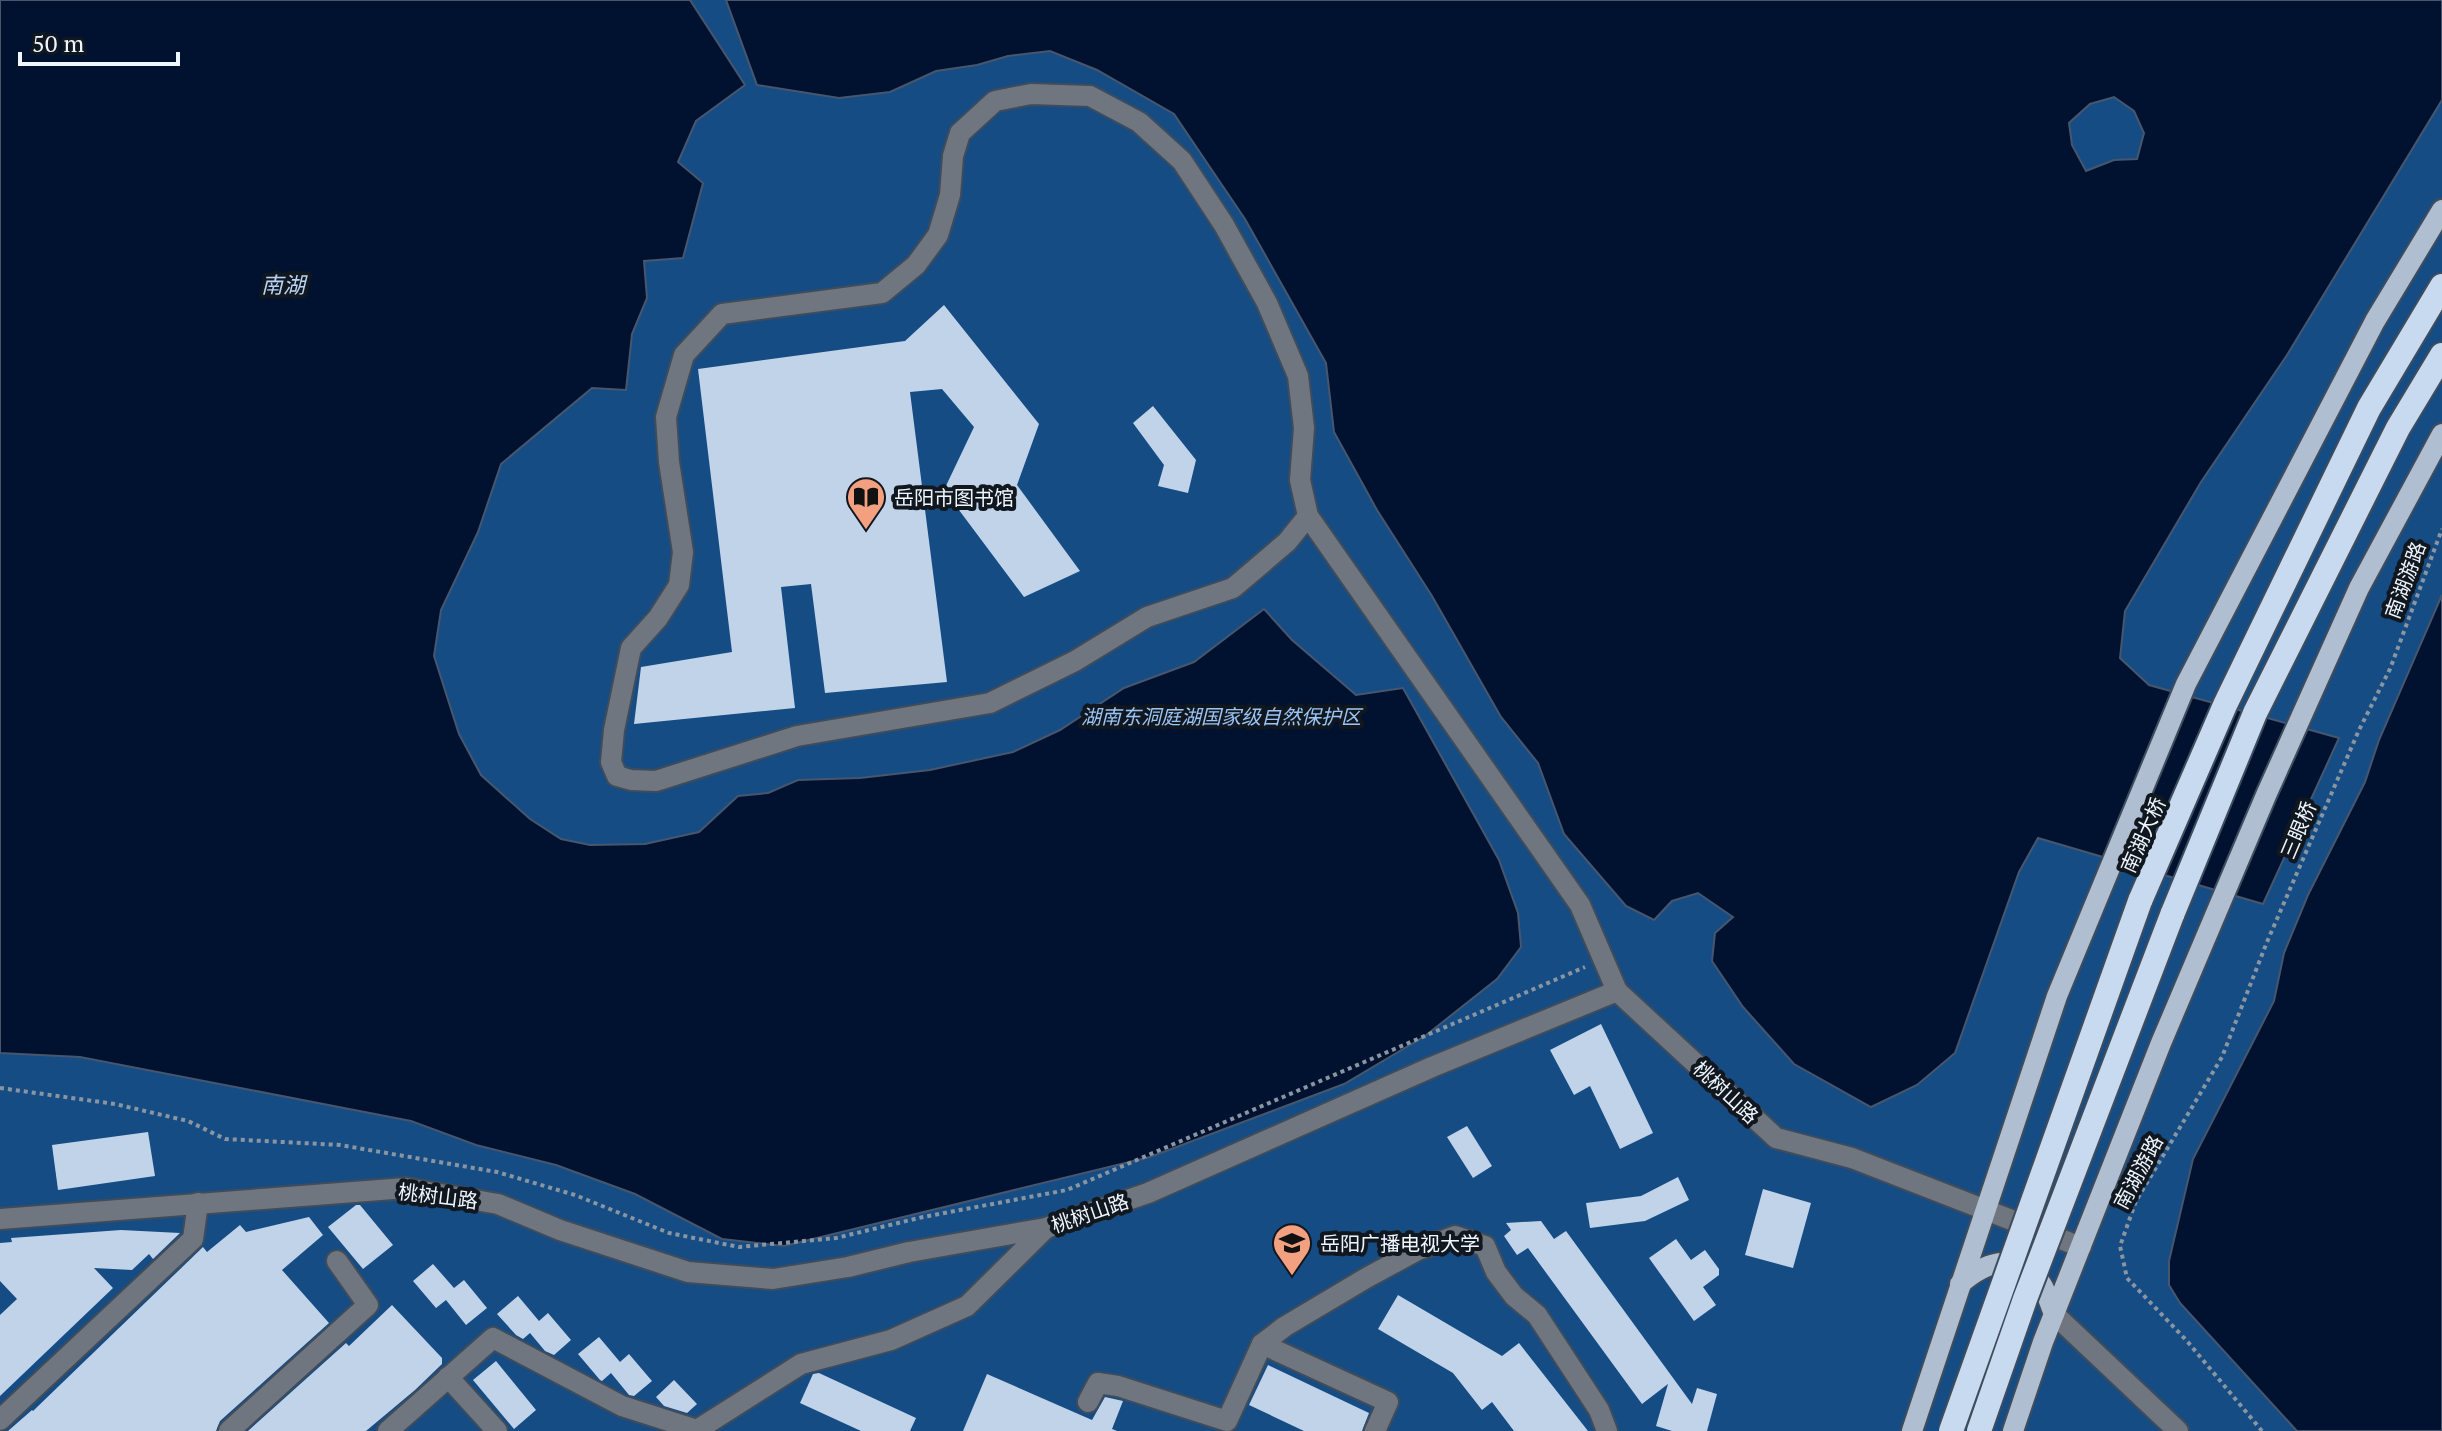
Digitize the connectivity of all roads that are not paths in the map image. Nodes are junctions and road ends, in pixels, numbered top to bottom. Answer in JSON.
{"nodes":[{"id":1,"x":2442,"y":210,"type":"edge"},
{"id":2,"x":2442,"y":286,"type":"edge"},
{"id":3,"x":2442,"y":355,"type":"edge"},
{"id":4,"x":2442,"y":434,"type":"edge"},
{"id":5,"x":1308,"y":516,"type":"junction"},
{"id":6,"x":1617,"y":991,"type":"junction"},
{"id":7,"x":198,"y":1203,"type":"junction"},
{"id":8,"x":1984,"y":1211,"type":"junction"},
{"id":9,"x":0,"y":1219,"type":"edge"},
{"id":10,"x":1046,"y":1228,"type":"junction"},
{"id":11,"x":2081,"y":1247,"type":"junction"},
{"id":12,"x":337,"y":1261,"type":"dead end"},
{"id":13,"x":1960,"y":1284,"type":"junction"},
{"id":14,"x":2054,"y":1314,"type":"junction"},
{"id":15,"x":1262,"y":1344,"type":"junction"},
{"id":16,"x":448,"y":1377,"type":"junction"},
{"id":17,"x":1088,"y":1402,"type":"dead end"},
{"id":18,"x":729,"y":1408,"type":"junction"},
{"id":19,"x":0,"y":1420,"type":"edge"},
{"id":20,"x":1224,"y":1426,"type":"edge"},
{"id":21,"x":229,"y":1431,"type":"edge"},
{"id":22,"x":388,"y":1431,"type":"edge"},
{"id":23,"x":497,"y":1431,"type":"edge"},
{"id":24,"x":722,"y":1431,"type":"edge"},
{"id":25,"x":1375,"y":1431,"type":"edge"},
{"id":26,"x":1607,"y":1431,"type":"edge"},
{"id":27,"x":1912,"y":1431,"type":"edge"},
{"id":28,"x":1951,"y":1431,"type":"edge"},
{"id":29,"x":1979,"y":1431,"type":"edge"},
{"id":30,"x":2013,"y":1431,"type":"edge"},
{"id":31,"x":2178,"y":1431,"type":"edge"}],
"edges":[{"from":1,"to":8,"type":"main road"},
{"from":2,"to":28,"type":"highway","name":"南湖大桥","bridge":true},
{"from":3,"to":29,"type":"highway","bridge":true},
{"from":4,"to":11,"type":"main road"},
{"from":5,"to":5,"type":"street"},
{"from":5,"to":6,"type":"street"},
{"from":6,"to":8,"type":"street","name":"桃树山路"},
{"from":6,"to":10,"type":"street","name":"桃树山路"},
{"from":7,"to":9,"type":"street","name":"桃树山路"},
{"from":7,"to":10,"type":"street","name":"桃树山路"},
{"from":7,"to":19,"type":"street"},
{"from":8,"to":11,"type":"street","name":"桃树山路"},
{"from":8,"to":13,"type":"main road"},
{"from":10,"to":18,"type":"street"},
{"from":11,"to":14,"type":"main road"},
{"from":12,"to":21,"type":"street"},
{"from":13,"to":14,"type":"main road"},
{"from":13,"to":27,"type":"main road"},
{"from":14,"to":30,"type":"main road"},
{"from":14,"to":31,"type":"street"},
{"from":15,"to":20,"type":"street"},
{"from":15,"to":25,"type":"street"},
{"from":15,"to":26,"type":"street"},
{"from":16,"to":18,"type":"street"},
{"from":16,"to":22,"type":"street"},
{"from":16,"to":23,"type":"street"},
{"from":17,"to":20,"type":"street"},
{"from":18,"to":24,"type":"street"}]}
